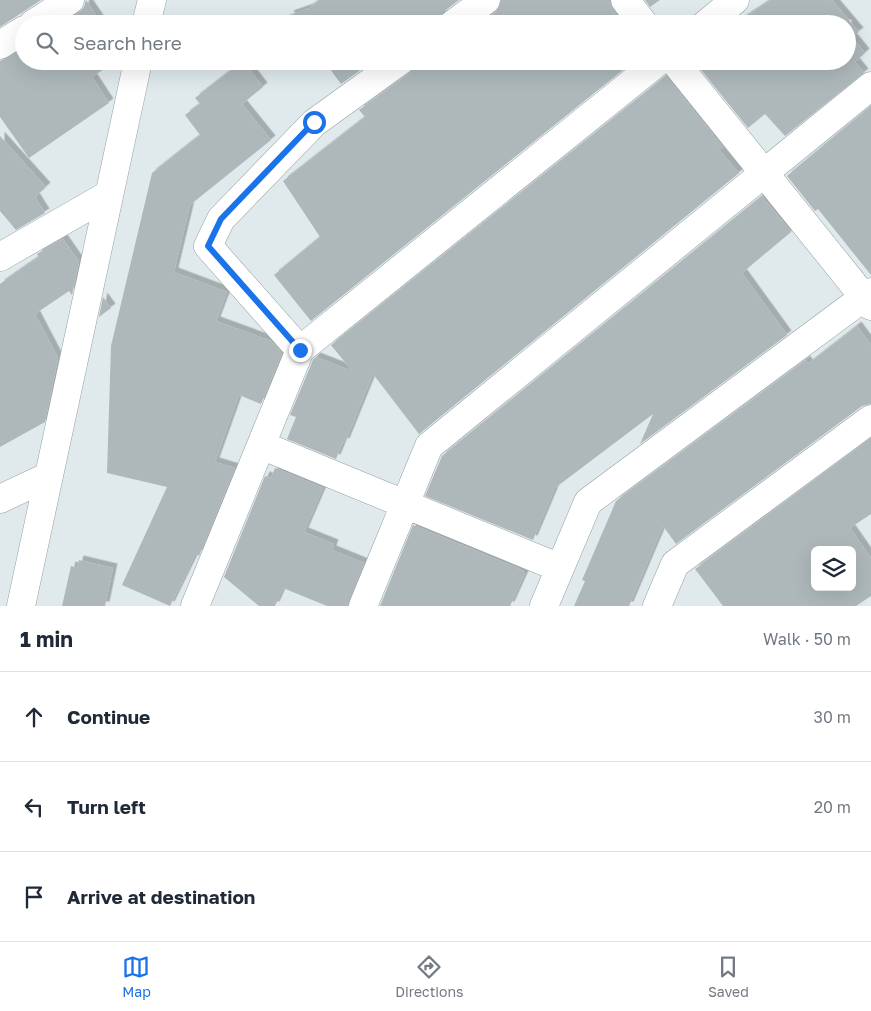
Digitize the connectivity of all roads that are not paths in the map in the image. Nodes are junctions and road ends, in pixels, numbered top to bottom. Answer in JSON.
{"nodes":[{"id":1,"x":70,"y":0,"type":"edge"},
{"id":2,"x":152,"y":0,"type":"edge"},
{"id":3,"x":486,"y":0,"type":"edge"},
{"id":4,"x":625,"y":0,"type":"edge"},
{"id":5,"x":735,"y":0,"type":"edge"},
{"id":6,"x":47,"y":15,"type":"edge"},
{"id":7,"x":148,"y":15,"type":"edge"},
{"id":8,"x":465,"y":15,"type":"edge"},
{"id":9,"x":637,"y":15,"type":"edge"},
{"id":10,"x":717,"y":15,"type":"edge"},
{"id":11,"x":15,"y":36,"type":"edge"},
{"id":12,"x":0,"y":45,"type":"edge"},
{"id":13,"x":136,"y":70,"type":"edge"},
{"id":14,"x":387,"y":70,"type":"edge"},
{"id":15,"x":648,"y":70,"type":"edge"},
{"id":16,"x":681,"y":70,"type":"edge"},
{"id":17,"x":871,"y":86,"type":"edge"},
{"id":18,"x":764,"y":173,"type":"junction"},
{"id":19,"x":108,"y":195,"type":"junction"},
{"id":20,"x":0,"y":257,"type":"edge"},
{"id":21,"x":869,"y":299,"type":"edge"},
{"id":22,"x":300,"y":350,"type":"junction"},
{"id":23,"x":871,"y":419,"type":"edge"},
{"id":24,"x":261,"y":445,"type":"junction"},
{"id":25,"x":47,"y":477,"type":"junction"},
{"id":26,"x":0,"y":500,"type":"edge"},
{"id":27,"x":404,"y":504,"type":"junction"},
{"id":28,"x":560,"y":568,"type":"junction"},
{"id":29,"x":21,"y":606,"type":"edge"},
{"id":30,"x":195,"y":606,"type":"edge"},
{"id":31,"x":363,"y":606,"type":"edge"},
{"id":32,"x":544,"y":606,"type":"edge"},
{"id":33,"x":657,"y":606,"type":"edge"}],
"edges":[{"from":1,"to":6,"type":"street"},
{"from":2,"to":7,"type":"street"},
{"from":3,"to":8,"type":"street"},
{"from":4,"to":9,"type":"street"},
{"from":5,"to":10,"type":"street"},
{"from":11,"to":12,"type":"street"},
{"from":13,"to":19,"type":"street"},
{"from":14,"to":22,"type":"street"},
{"from":15,"to":22,"type":"street"},
{"from":16,"to":18,"type":"street"},
{"from":17,"to":18,"type":"street"},
{"from":18,"to":21,"type":"street"},
{"from":18,"to":27,"type":"street"},
{"from":19,"to":20,"type":"street"},
{"from":19,"to":25,"type":"street"},
{"from":21,"to":28,"type":"street"},
{"from":22,"to":24,"type":"street"},
{"from":23,"to":33,"type":"street"},
{"from":24,"to":27,"type":"street"},
{"from":24,"to":30,"type":"street"},
{"from":25,"to":26,"type":"street"},
{"from":25,"to":29,"type":"street"},
{"from":27,"to":28,"type":"street"},
{"from":27,"to":31,"type":"street"},
{"from":28,"to":32,"type":"street"}]}
